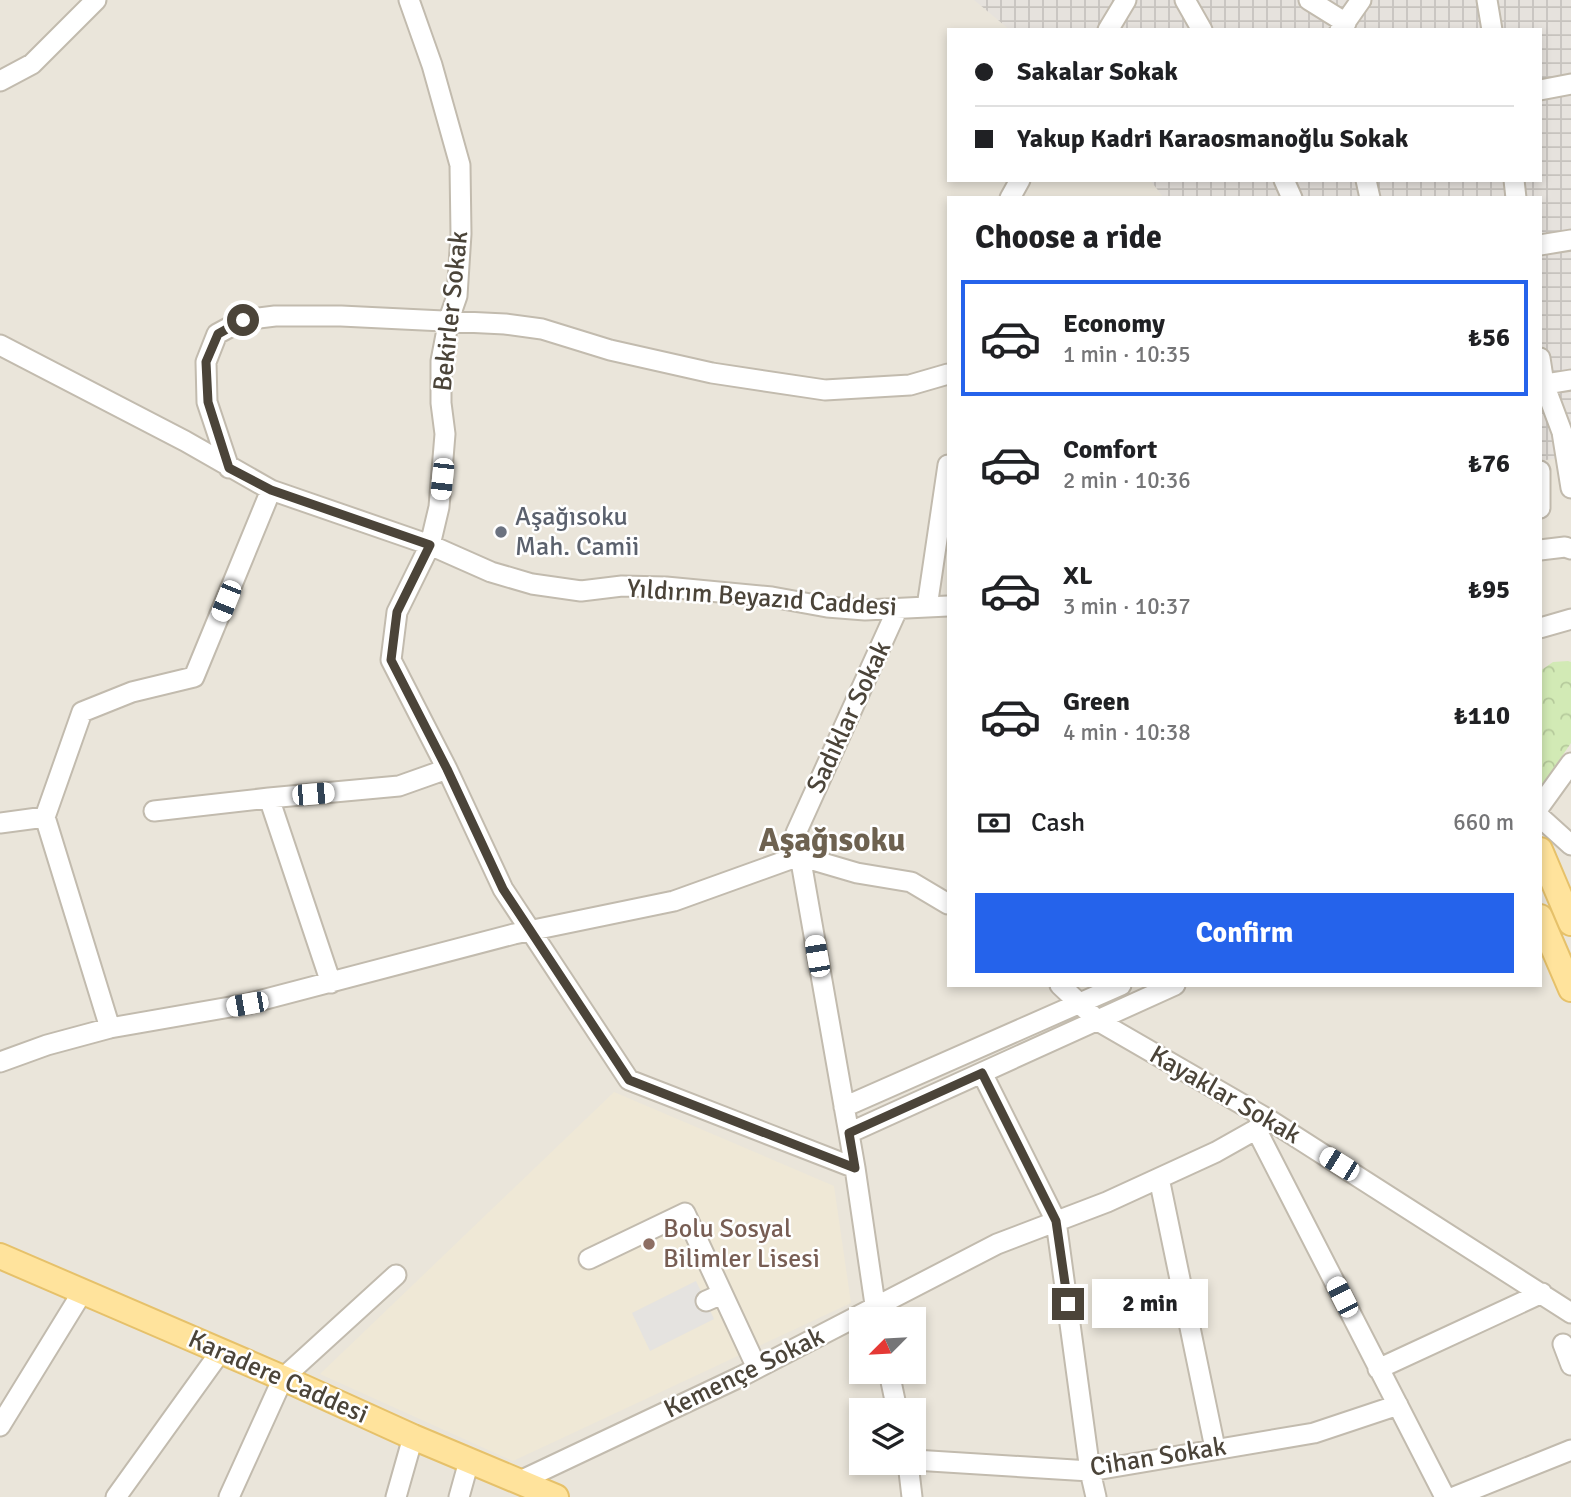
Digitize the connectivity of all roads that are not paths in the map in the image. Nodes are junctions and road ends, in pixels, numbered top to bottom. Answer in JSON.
{"nodes":[{"id":1,"x":96,"y":0,"type":"edge"},
{"id":2,"x":409,"y":0,"type":"edge"},
{"id":3,"x":1126,"y":0,"type":"edge"},
{"id":4,"x":1185,"y":0,"type":"edge"},
{"id":5,"x":1309,"y":0,"type":"edge"},
{"id":6,"x":1361,"y":0,"type":"edge"},
{"id":7,"x":1487,"y":0,"type":"edge"},
{"id":8,"x":1343,"y":26,"type":"edge"},
{"id":9,"x":1109,"y":28,"type":"edge"},
{"id":10,"x":1201,"y":28,"type":"edge"},
{"id":11,"x":1492,"y":28,"type":"edge"},
{"id":12,"x":0,"y":81,"type":"edge"},
{"id":13,"x":1571,"y":84,"type":"edge"},
{"id":14,"x":1542,"y":90,"type":"edge"},
{"id":15,"x":1571,"y":240,"type":"edge"},
{"id":16,"x":1542,"y":245,"type":"edge"},
{"id":17,"x":449,"y":319,"type":"junction"},
{"id":18,"x":0,"y":345,"type":"edge"},
{"id":19,"x":947,"y":374,"type":"edge"},
{"id":20,"x":1571,"y":380,"type":"edge"},
{"id":21,"x":1542,"y":388,"type":"edge"},
{"id":22,"x":1542,"y":390,"type":"edge"},
{"id":23,"x":1569,"y":463,"type":"edge"},
{"id":24,"x":229,"y":468,"type":"junction"},
{"id":25,"x":947,"y":472,"type":"edge"},
{"id":26,"x":1571,"y":488,"type":"edge"},
{"id":27,"x":271,"y":490,"type":"junction"},
{"id":28,"x":430,"y":545,"type":"junction"},
{"id":29,"x":1571,"y":549,"type":"edge"},
{"id":30,"x":1542,"y":550,"type":"edge"},
{"id":31,"x":947,"y":606,"type":"edge"},
{"id":32,"x":927,"y":607,"type":"junction"},
{"id":33,"x":897,"y":610,"type":"junction"},
{"id":34,"x":1567,"y":624,"type":"edge"},
{"id":35,"x":1542,"y":628,"type":"edge"},
{"id":36,"x":1571,"y":763,"type":"edge"},
{"id":37,"x":447,"y":769,"type":"junction"},
{"id":38,"x":269,"y":798,"type":"junction"},
{"id":39,"x":1542,"y":803,"type":"edge"},
{"id":40,"x":154,"y":811,"type":"dead end"},
{"id":41,"x":45,"y":817,"type":"junction"},
{"id":42,"x":1542,"y":819,"type":"edge"},
{"id":43,"x":0,"y":823,"type":"edge"},
{"id":44,"x":1571,"y":845,"type":"edge"},
{"id":45,"x":1542,"y":855,"type":"edge"},
{"id":46,"x":799,"y":856,"type":"junction"},
{"id":47,"x":947,"y":903,"type":"edge"},
{"id":48,"x":1542,"y":922,"type":"edge"},
{"id":49,"x":1571,"y":923,"type":"edge"},
{"id":50,"x":531,"y":931,"type":"junction"},
{"id":51,"x":331,"y":983,"type":"junction"},
{"id":52,"x":1062,"y":987,"type":"edge"},
{"id":53,"x":1117,"y":987,"type":"edge"},
{"id":54,"x":1171,"y":987,"type":"edge"},
{"id":55,"x":1571,"y":989,"type":"edge"},
{"id":56,"x":1079,"y":1005,"type":"junction"},
{"id":57,"x":1098,"y":1021,"type":"junction"},
{"id":58,"x":110,"y":1028,"type":"junction"},
{"id":59,"x":0,"y":1062,"type":"edge"},
{"id":60,"x":982,"y":1073,"type":"junction"},
{"id":61,"x":844,"y":1107,"type":"junction"},
{"id":62,"x":1264,"y":1125,"type":"junction"},
{"id":63,"x":849,"y":1133,"type":"junction"},
{"id":64,"x":855,"y":1168,"type":"junction"},
{"id":65,"x":1159,"y":1178,"type":"junction"},
{"id":66,"x":1056,"y":1221,"type":"junction"},
{"id":67,"x":0,"y":1256,"type":"edge"},
{"id":68,"x":589,"y":1259,"type":"dead end"},
{"id":69,"x":396,"y":1275,"type":"dead end"},
{"id":70,"x":83,"y":1292,"type":"junction"},
{"id":71,"x":1542,"y":1293,"type":"junction"},
{"id":72,"x":875,"y":1307,"type":"edge"},
{"id":73,"x":887,"y":1307,"type":"edge"},
{"id":74,"x":1571,"y":1312,"type":"edge"},
{"id":75,"x":849,"y":1325,"type":"edge"},
{"id":76,"x":1563,"y":1344,"type":"dead end"},
{"id":77,"x":221,"y":1351,"type":"junction"},
{"id":78,"x":1571,"y":1365,"type":"edge"},
{"id":79,"x":757,"y":1368,"type":"junction"},
{"id":80,"x":1378,"y":1369,"type":"junction"},
{"id":81,"x":283,"y":1378,"type":"junction"},
{"id":82,"x":1398,"y":1405,"type":"junction"},
{"id":83,"x":0,"y":1426,"type":"edge"},
{"id":84,"x":413,"y":1437,"type":"junction"},
{"id":85,"x":1215,"y":1448,"type":"junction"},
{"id":86,"x":1571,"y":1450,"type":"edge"},
{"id":87,"x":469,"y":1461,"type":"junction"},
{"id":88,"x":926,"y":1461,"type":"edge"},
{"id":89,"x":1090,"y":1471,"type":"junction"},
{"id":90,"x":909,"y":1475,"type":"edge"},
{"id":91,"x":520,"y":1481,"type":"junction"},
{"id":92,"x":116,"y":1497,"type":"edge"},
{"id":93,"x":229,"y":1497,"type":"edge"},
{"id":94,"x":396,"y":1497,"type":"edge"},
{"id":95,"x":459,"y":1497,"type":"edge"},
{"id":96,"x":556,"y":1497,"type":"edge"},
{"id":97,"x":912,"y":1497,"type":"edge"},
{"id":98,"x":1096,"y":1497,"type":"edge"},
{"id":99,"x":1445,"y":1497,"type":"edge"},
{"id":100,"x":1454,"y":1497,"type":"edge"}],
"edges":[{"from":1,"to":12,"type":"street"},
{"from":2,"to":17,"type":"street","name":"Bekirler Sokak"},
{"from":3,"to":9,"type":"street"},
{"from":4,"to":10,"type":"street"},
{"from":5,"to":8,"type":"street"},
{"from":6,"to":8,"type":"street"},
{"from":7,"to":11,"type":"street"},
{"from":13,"to":14,"type":"street"},
{"from":15,"to":16,"type":"street"},
{"from":17,"to":19,"type":"street"},
{"from":17,"to":24,"type":"street"},
{"from":17,"to":28,"type":"street","name":"Bekirler Sokak"},
{"from":18,"to":24,"type":"street","name":"Yıldırım Beyazıd Caddesi"},
{"from":20,"to":21,"type":"street"},
{"from":22,"to":23,"type":"street"},
{"from":23,"to":26,"type":"street"},
{"from":24,"to":27,"type":"street","name":"Yıldırım Beyazıd Caddesi"},
{"from":25,"to":32,"type":"street"},
{"from":27,"to":28,"type":"street","name":"Yıldırım Beyazıd Caddesi"},
{"from":27,"to":41,"type":"street"},
{"from":28,"to":33,"type":"street","name":"Yıldırım Beyazıd Caddesi"},
{"from":28,"to":37,"type":"street","name":"Bekirler Sokak"},
{"from":29,"to":30,"type":"street"},
{"from":31,"to":32,"type":"street","name":"Yıldırım Beyazıd Caddesi"},
{"from":32,"to":33,"type":"street","name":"Yıldırım Beyazıd Caddesi"},
{"from":33,"to":46,"type":"street","name":"Sadıklar Sokak"},
{"from":34,"to":35,"type":"street"},
{"from":36,"to":39,"type":"street"},
{"from":37,"to":38,"type":"street"},
{"from":37,"to":50,"type":"street","name":"Bekirler Sokak"},
{"from":38,"to":40,"type":"street"},
{"from":38,"to":51,"type":"street"},
{"from":41,"to":43,"type":"street"},
{"from":41,"to":58,"type":"street"},
{"from":42,"to":44,"type":"street"},
{"from":45,"to":49,"type":"main road"},
{"from":46,"to":47,"type":"street"},
{"from":46,"to":50,"type":"street"},
{"from":46,"to":61,"type":"street","name":"Sadıklar Sokak"},
{"from":48,"to":55,"type":"main road"},
{"from":50,"to":51,"type":"street"},
{"from":50,"to":64,"type":"street","name":"Bekirler Sokak"},
{"from":51,"to":58,"type":"street"},
{"from":52,"to":56,"type":"street","name":"Kayaklar Sokak"},
{"from":53,"to":56,"type":"street"},
{"from":54,"to":57,"type":"street"},
{"from":56,"to":57,"type":"street","name":"Kayaklar Sokak"},
{"from":56,"to":61,"type":"street"},
{"from":57,"to":60,"type":"street"},
{"from":57,"to":62,"type":"street","name":"Kayaklar Sokak"},
{"from":58,"to":59,"type":"street"},
{"from":60,"to":63,"type":"street"},
{"from":60,"to":66,"type":"street"},
{"from":61,"to":63,"type":"street","name":"Sadıklar Sokak"},
{"from":62,"to":65,"type":"street","name":"Kemençe Sokak"},
{"from":62,"to":71,"type":"street","name":"Kayaklar Sokak"},
{"from":62,"to":80,"type":"street"},
{"from":63,"to":64,"type":"street","name":"Sadıklar Sokak"},
{"from":64,"to":72,"type":"street","name":"Sadıklar Sokak"},
{"from":65,"to":66,"type":"street","name":"Kemençe Sokak"},
{"from":65,"to":85,"type":"street"},
{"from":66,"to":73,"type":"street","name":"Kemençe Sokak"},
{"from":66,"to":89,"type":"street"},
{"from":67,"to":70,"type":"main road","name":"Karadere Caddesi"},
{"from":68,"to":79,"type":"street"},
{"from":69,"to":81,"type":"street"},
{"from":70,"to":77,"type":"main road","name":"Karadere Caddesi"},
{"from":70,"to":83,"type":"street"},
{"from":71,"to":74,"type":"street","name":"Kayaklar Sokak"},
{"from":71,"to":80,"type":"street"},
{"from":75,"to":79,"type":"street","name":"Kemençe Sokak"},
{"from":76,"to":78,"type":"street"},
{"from":77,"to":81,"type":"main road","name":"Karadere Caddesi"},
{"from":77,"to":92,"type":"street"},
{"from":79,"to":91,"type":"street","name":"Kemençe Sokak"},
{"from":80,"to":82,"type":"street"},
{"from":81,"to":84,"type":"main road","name":"Karadere Caddesi"},
{"from":81,"to":93,"type":"street"},
{"from":82,"to":85,"type":"street","name":"Cihan Sokak"},
{"from":82,"to":99,"type":"street"},
{"from":84,"to":87,"type":"main road","name":"Karadere Caddesi"},
{"from":84,"to":94,"type":"street"},
{"from":85,"to":89,"type":"street","name":"Cihan Sokak"},
{"from":86,"to":100,"type":"street"},
{"from":87,"to":91,"type":"main road","name":"Karadere Caddesi"},
{"from":87,"to":95,"type":"street"},
{"from":88,"to":89,"type":"street","name":"Cihan Sokak"},
{"from":89,"to":98,"type":"street"},
{"from":90,"to":97,"type":"street"},
{"from":91,"to":96,"type":"main road","name":"Karadere Caddesi"}]}
